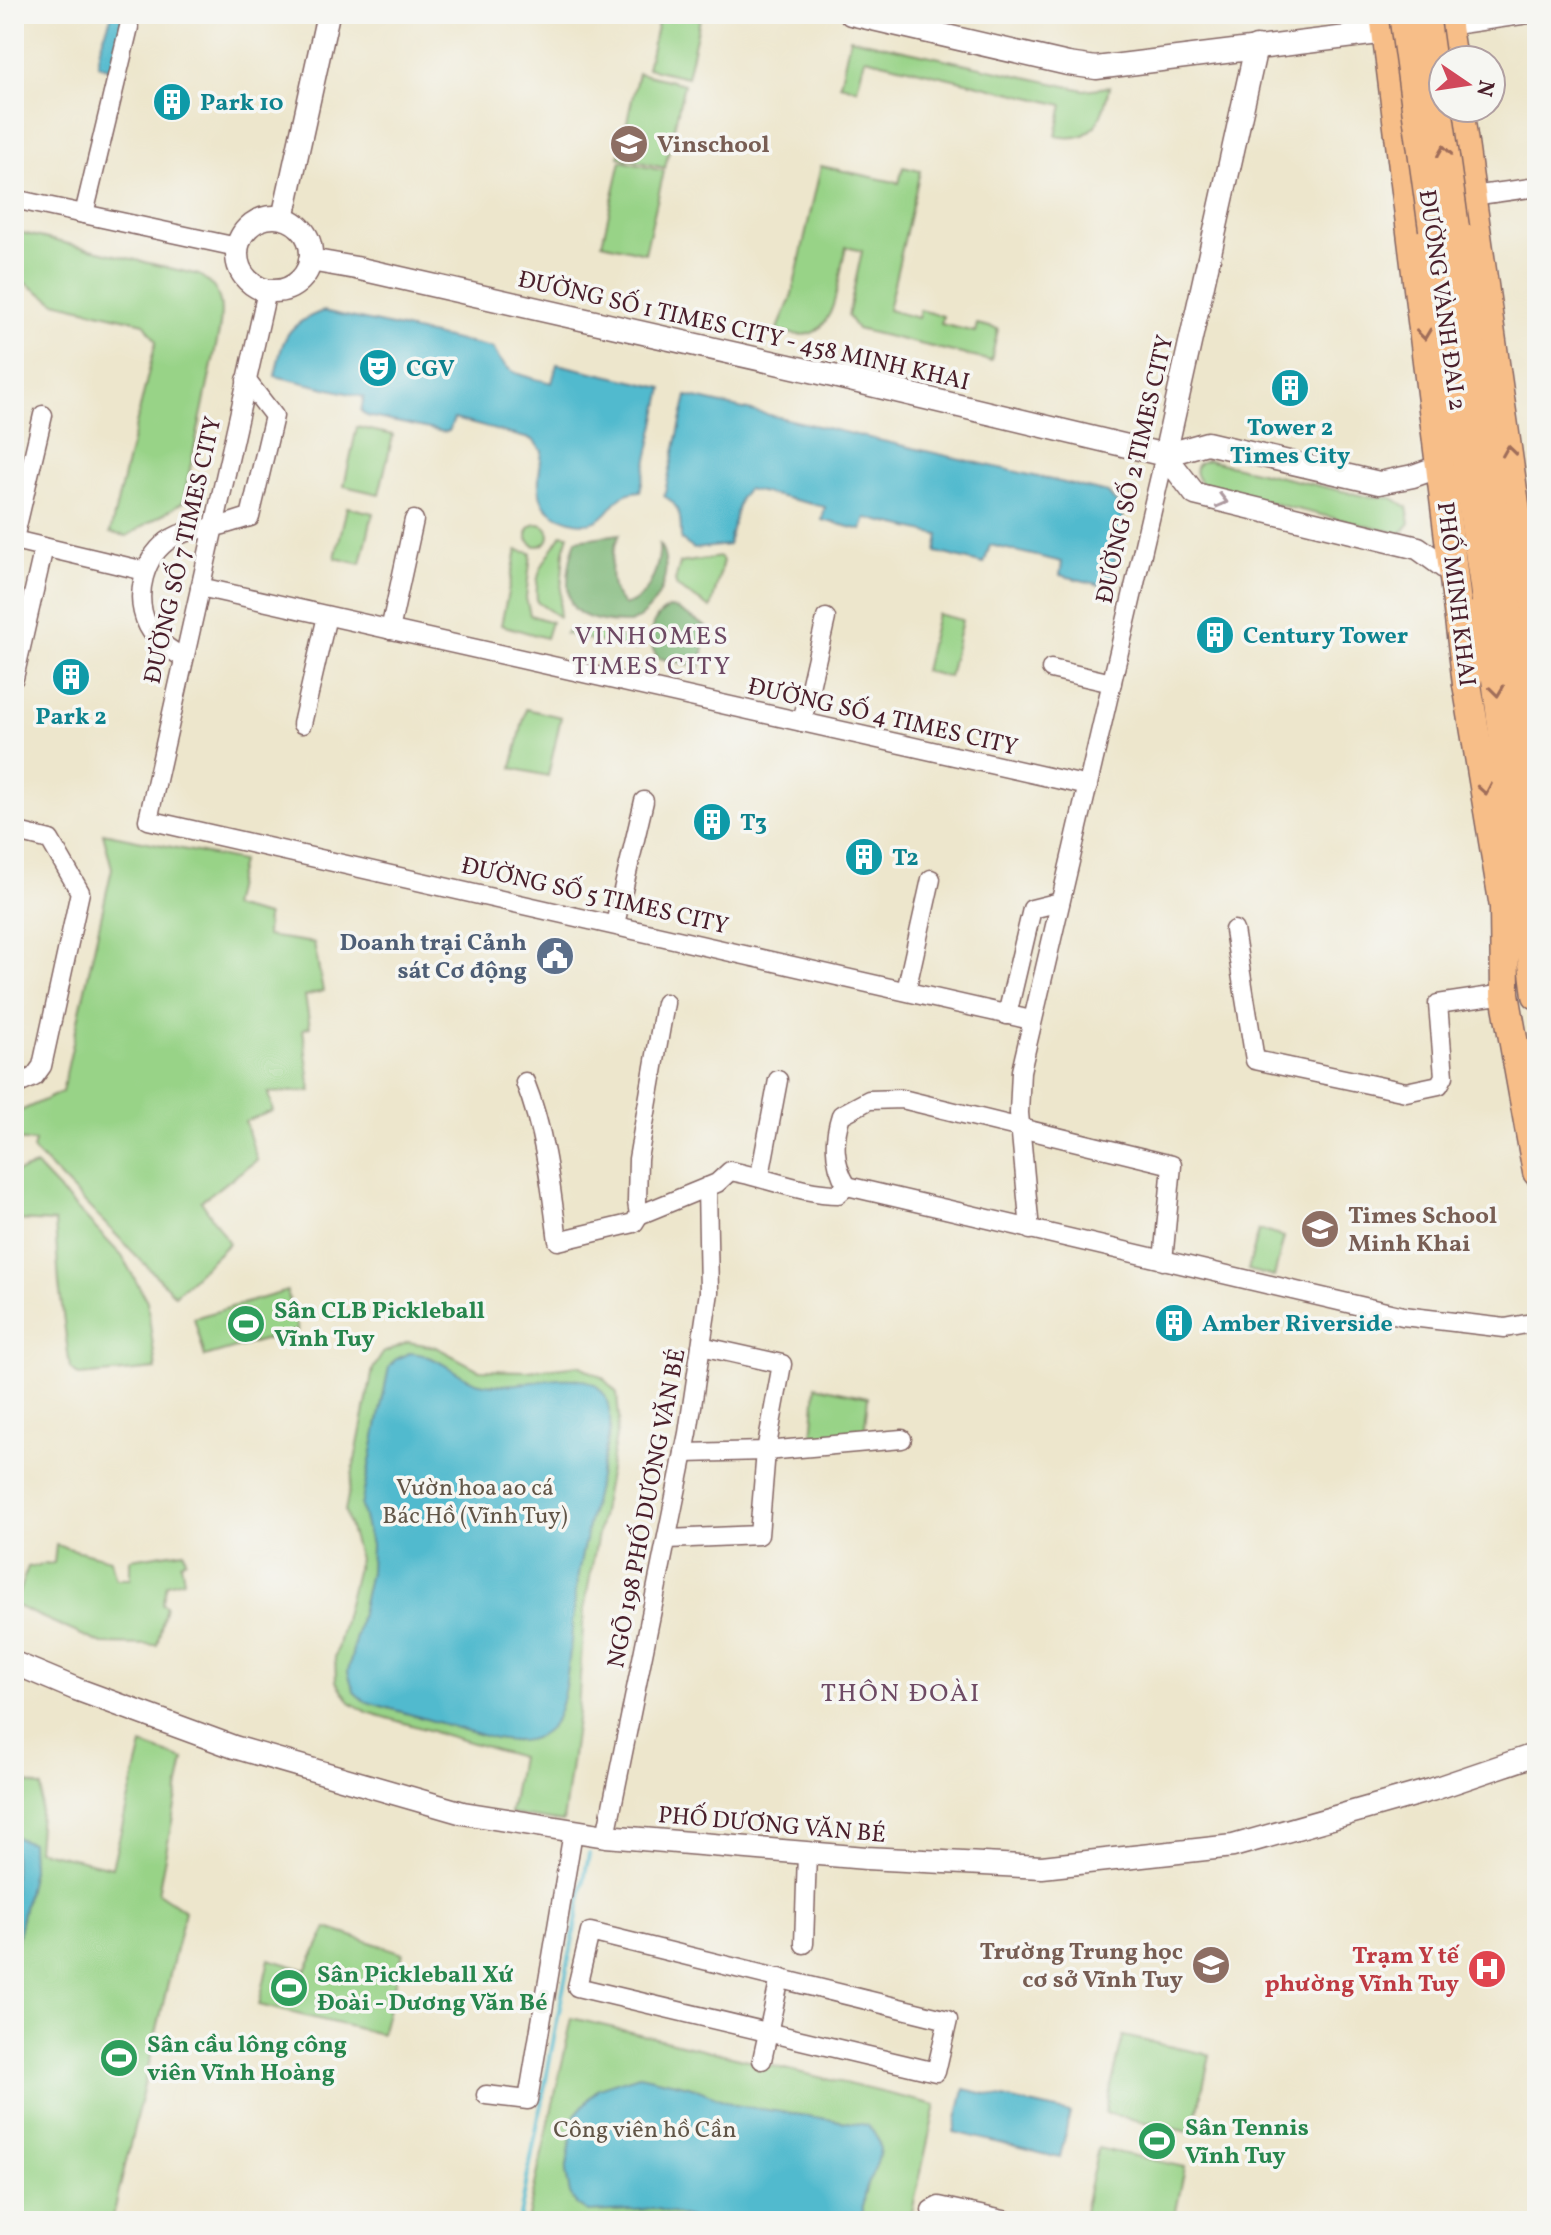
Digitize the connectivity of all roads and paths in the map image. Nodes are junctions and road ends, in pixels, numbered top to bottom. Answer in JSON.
{"nodes":[{"id":1,"x":328,"y":14,"type":"edge"},
{"id":2,"x":851,"y":14,"type":"edge"},
{"id":3,"x":1528,"y":14,"type":"edge"},
{"id":4,"x":1439,"y":18,"type":"edge"},
{"id":5,"x":1391,"y":20,"type":"edge"},
{"id":6,"x":129,"y":27,"type":"dead end"},
{"id":7,"x":1447,"y":44,"type":"edge"},
{"id":8,"x":1256,"y":47,"type":"junction"},
{"id":9,"x":1427,"y":112,"type":"edge"},
{"id":10,"x":1397,"y":117,"type":"junction"},
{"id":11,"x":1460,"y":124,"type":"edge"},
{"id":12,"x":1537,"y":187,"type":"edge"},
{"id":13,"x":1472,"y":196,"type":"junction"},
{"id":14,"x":14,"y":199,"type":"edge"},
{"id":15,"x":84,"y":214,"type":"junction"},
{"id":16,"x":283,"y":218,"type":"junction"},
{"id":17,"x":1444,"y":228,"type":"junction"},
{"id":18,"x":237,"y":247,"type":"junction"},
{"id":19,"x":310,"y":260,"type":"junction"},
{"id":20,"x":267,"y":291,"type":"junction"},
{"id":21,"x":246,"y":380,"type":"junction"},
{"id":22,"x":43,"y":415,"type":"dead end"},
{"id":23,"x":1165,"y":455,"type":"junction"},
{"id":24,"x":1441,"y":466,"type":"junction"},
{"id":25,"x":414,"y":520,"type":"dead end"},
{"id":26,"x":213,"y":527,"type":"junction"},
{"id":27,"x":1528,"y":527,"type":"edge"},
{"id":28,"x":14,"y":540,"type":"edge"},
{"id":29,"x":44,"y":547,"type":"junction"},
{"id":30,"x":145,"y":571,"type":"junction"},
{"id":31,"x":1454,"y":574,"type":"junction"},
{"id":32,"x":1493,"y":579,"type":"junction"},
{"id":33,"x":200,"y":587,"type":"junction"},
{"id":34,"x":327,"y":616,"type":"junction"},
{"id":35,"x":826,"y":618,"type":"dead end"},
{"id":36,"x":390,"y":630,"type":"junction"},
{"id":37,"x":184,"y":658,"type":"junction"},
{"id":38,"x":1537,"y":660,"type":"edge"},
{"id":39,"x":1051,"y":669,"type":"dead end"},
{"id":40,"x":14,"y":678,"type":"edge"},
{"id":41,"x":1112,"y":683,"type":"junction"},
{"id":42,"x":1467,"y":684,"type":"junction"},
{"id":43,"x":1537,"y":705,"type":"edge"},
{"id":44,"x":802,"y":722,"type":"junction"},
{"id":45,"x":302,"y":724,"type":"dead end"},
{"id":46,"x":1088,"y":786,"type":"junction"},
{"id":47,"x":644,"y":801,"type":"dead end"},
{"id":48,"x":148,"y":820,"type":"joint"},
{"id":49,"x":1537,"y":820,"type":"edge"},
{"id":50,"x":14,"y":831,"type":"edge"},
{"id":51,"x":931,"y":879,"type":"dead end"},
{"id":52,"x":1060,"y":902,"type":"junction"},
{"id":53,"x":1504,"y":907,"type":"junction"},
{"id":54,"x":615,"y":924,"type":"junction"},
{"id":55,"x":1234,"y":930,"type":"dead end"},
{"id":56,"x":1536,"y":986,"type":"edge"},
{"id":57,"x":906,"y":991,"type":"junction"},
{"id":58,"x":1505,"y":994,"type":"junction"},
{"id":59,"x":665,"y":1003,"type":"dead end"},
{"id":60,"x":1007,"y":1015,"type":"junction"},
{"id":61,"x":1031,"y":1020,"type":"junction"},
{"id":62,"x":778,"y":1080,"type":"dead end"},
{"id":63,"x":525,"y":1082,"type":"dead end"},
{"id":64,"x":14,"y":1086,"type":"edge"},
{"id":65,"x":1021,"y":1129,"type":"junction"},
{"id":66,"x":1537,"y":1172,"type":"edge"},
{"id":67,"x":760,"y":1176,"type":"junction"},
{"id":68,"x":847,"y":1186,"type":"junction"},
{"id":69,"x":707,"y":1187,"type":"junction"},
{"id":70,"x":639,"y":1215,"type":"junction"},
{"id":71,"x":1030,"y":1230,"type":"junction"},
{"id":72,"x":1163,"y":1261,"type":"junction"},
{"id":73,"x":1537,"y":1322,"type":"edge"},
{"id":74,"x":701,"y":1346,"type":"junction"},
{"id":75,"x":902,"y":1439,"type":"dead end"},
{"id":76,"x":766,"y":1451,"type":"junction"},
{"id":77,"x":684,"y":1453,"type":"junction"},
{"id":78,"x":668,"y":1539,"type":"junction"},
{"id":79,"x":14,"y":1663,"type":"edge"},
{"id":80,"x":1537,"y":1754,"type":"edge"},
{"id":81,"x":573,"y":1832,"type":"junction"},
{"id":82,"x":606,"y":1836,"type":"junction"},
{"id":83,"x":807,"y":1854,"type":"junction"},
{"id":84,"x":571,"y":1937,"type":"junction"},
{"id":85,"x":804,"y":1944,"type":"dead end"},
{"id":86,"x":780,"y":1978,"type":"junction"},
{"id":87,"x":768,"y":2033,"type":"junction"},
{"id":88,"x":762,"y":2060,"type":"dead end"},
{"id":89,"x":486,"y":2095,"type":"dead end"},
{"id":90,"x":931,"y":2210,"type":"dead end"},
{"id":91,"x":1008,"y":2221,"type":"edge"}],
"edges":[{"from":1,"to":16,"type":"street"},
{"from":2,"to":8,"type":"street"},
{"from":3,"to":4,"type":"street"},
{"from":4,"to":5,"type":"main road"},
{"from":4,"to":7,"type":"main road"},
{"from":17,"to":4,"type":"main road","name":"ĐƯỜNG VÀNH ĐAI 2","one_way":true,"bridge":true},
{"from":5,"to":8,"type":"street"},
{"from":5,"to":10,"type":"main road","name":"PHỐ MINH KHAI"},
{"from":5,"to":17,"type":"main road","name":"ĐƯỜNG VÀNH ĐAI 2","bridge":true},
{"from":6,"to":15,"type":"street"},
{"from":8,"to":23,"type":"street","name":"ĐƯỜNG SỐ 2 TIMES CITY"},
{"from":9,"to":10,"type":"main road"},
{"from":10,"to":24,"type":"main road","name":"PHỐ MINH KHAI","one_way":true},
{"from":11,"to":13,"type":"main road"},
{"from":12,"to":13,"type":"street"},
{"from":27,"to":13,"type":"main road","one_way":true},
{"from":14,"to":15,"type":"street"},
{"from":15,"to":18,"type":"street"},
{"from":16,"to":18,"type":"street"},
{"from":16,"to":19,"type":"street"},
{"from":17,"to":32,"type":"main road"},
{"from":18,"to":20,"type":"street"},
{"from":19,"to":20,"type":"street"},
{"from":19,"to":23,"type":"street","name":"ĐƯỜNG SỐ 1 TIMES CITY - 458 MINH KHAI"},
{"from":20,"to":21,"type":"street","name":"ĐƯỜNG SỐ 7 TIMES CITY"},
{"from":21,"to":26,"type":"street","name":"ĐƯỜNG SỐ 7 TIMES CITY"},
{"from":21,"to":26,"type":"street"},
{"from":22,"to":28,"type":"street"},
{"from":23,"to":24,"type":"street","name":"ĐƯỜNG SỐ 1 TIMES CITY - 458 MINH KHAI"},
{"from":23,"to":31,"type":"street","one_way":true},
{"from":23,"to":41,"type":"street","name":"ĐƯỜNG SỐ 2 TIMES CITY"},
{"from":24,"to":31,"type":"main road","name":"PHỐ MINH KHAI"},
{"from":25,"to":36,"type":"street"},
{"from":26,"to":30,"type":"street"},
{"from":26,"to":33,"type":"street","name":"ĐƯỜNG SỐ 7 TIMES CITY"},
{"from":27,"to":38,"type":"main road"},
{"from":28,"to":29,"type":"street"},
{"from":29,"to":30,"type":"street"},
{"from":29,"to":40,"type":"street"},
{"from":30,"to":37,"type":"street"},
{"from":31,"to":42,"type":"main road","name":"PHỐ MINH KHAI"},
{"from":32,"to":42,"type":"main road"},
{"from":32,"to":43,"type":"main road"},
{"from":32,"to":49,"type":"main road"},
{"from":32,"to":56,"type":"main road","one_way":true},
{"from":33,"to":34,"type":"street","name":"ĐƯỜNG SỐ 4 TIMES CITY"},
{"from":33,"to":37,"type":"street","name":"ĐƯỜNG SỐ 7 TIMES CITY"},
{"from":34,"to":36,"type":"street","name":"ĐƯỜNG SỐ 4 TIMES CITY"},
{"from":34,"to":45,"type":"street"},
{"from":35,"to":44,"type":"street"},
{"from":36,"to":44,"type":"street","name":"ĐƯỜNG SỐ 4 TIMES CITY"},
{"from":37,"to":48,"type":"street","name":"ĐƯỜNG SỐ 7 TIMES CITY"},
{"from":39,"to":41,"type":"street"},
{"from":41,"to":46,"type":"street","name":"ĐƯỜNG SỐ 2 TIMES CITY"},
{"from":42,"to":53,"type":"main road","name":"PHỐ MINH KHAI","one_way":true},
{"from":44,"to":46,"type":"street","name":"ĐƯỜNG SỐ 4 TIMES CITY"},
{"from":46,"to":52,"type":"street","name":"ĐƯỜNG SỐ 2 TIMES CITY"},
{"from":47,"to":54,"type":"street"},
{"from":48,"to":54,"type":"street","name":"ĐƯỜNG SỐ 5 TIMES CITY"},
{"from":50,"to":64,"type":"street"},
{"from":51,"to":57,"type":"street"},
{"from":52,"to":60,"type":"street"},
{"from":52,"to":61,"type":"street","name":"ĐƯỜNG SỐ 2 TIMES CITY"},
{"from":53,"to":56,"type":"main road"},
{"from":53,"to":58,"type":"main road","name":"PHỐ MINH KHAI"},
{"from":54,"to":57,"type":"street","name":"ĐƯỜNG SỐ 5 TIMES CITY"},
{"from":55,"to":58,"type":"street"},
{"from":57,"to":60,"type":"street","name":"ĐƯỜNG SỐ 5 TIMES CITY"},
{"from":58,"to":66,"type":"main road","name":"PHỐ MINH KHAI"},
{"from":59,"to":70,"type":"street"},
{"from":60,"to":61,"type":"street","name":"ĐƯỜNG SỐ 5 TIMES CITY"},
{"from":61,"to":65,"type":"street","name":"ĐƯỜNG SỐ 2 TIMES CITY"},
{"from":62,"to":67,"type":"street"},
{"from":63,"to":70,"type":"street"},
{"from":65,"to":68,"type":"street"},
{"from":65,"to":71,"type":"street","name":"ĐƯỜNG SỐ 2 TIMES CITY"},
{"from":65,"to":72,"type":"street"},
{"from":67,"to":68,"type":"street"},
{"from":67,"to":69,"type":"street"},
{"from":68,"to":71,"type":"street"},
{"from":69,"to":70,"type":"street"},
{"from":69,"to":74,"type":"street","name":"NGÕ 198 PHỐ DƯƠNG VĂN BÉ"},
{"from":71,"to":72,"type":"street"},
{"from":72,"to":73,"type":"street"},
{"from":74,"to":76,"type":"street"},
{"from":74,"to":77,"type":"street","name":"NGÕ 198 PHỐ DƯƠNG VĂN BÉ"},
{"from":75,"to":76,"type":"street"},
{"from":76,"to":77,"type":"street"},
{"from":76,"to":78,"type":"street"},
{"from":77,"to":78,"type":"street","name":"NGÕ 198 PHỐ DƯƠNG VĂN BÉ"},
{"from":78,"to":82,"type":"street","name":"NGÕ 198 PHỐ DƯƠNG VĂN BÉ"},
{"from":79,"to":81,"type":"street","name":"PHỐ DƯƠNG VĂN BÉ"},
{"from":80,"to":83,"type":"street","name":"PHỐ DƯƠNG VĂN BÉ"},
{"from":81,"to":82,"type":"street","name":"PHỐ DƯƠNG VĂN BÉ"},
{"from":81,"to":84,"type":"street"},
{"from":82,"to":83,"type":"street","name":"PHỐ DƯƠNG VĂN BÉ"},
{"from":83,"to":85,"type":"street"},
{"from":84,"to":86,"type":"street"},
{"from":84,"to":87,"type":"street"},
{"from":84,"to":89,"type":"street"},
{"from":86,"to":87,"type":"street"},
{"from":86,"to":87,"type":"street"},
{"from":87,"to":88,"type":"street"},
{"from":90,"to":91,"type":"street"}]}
